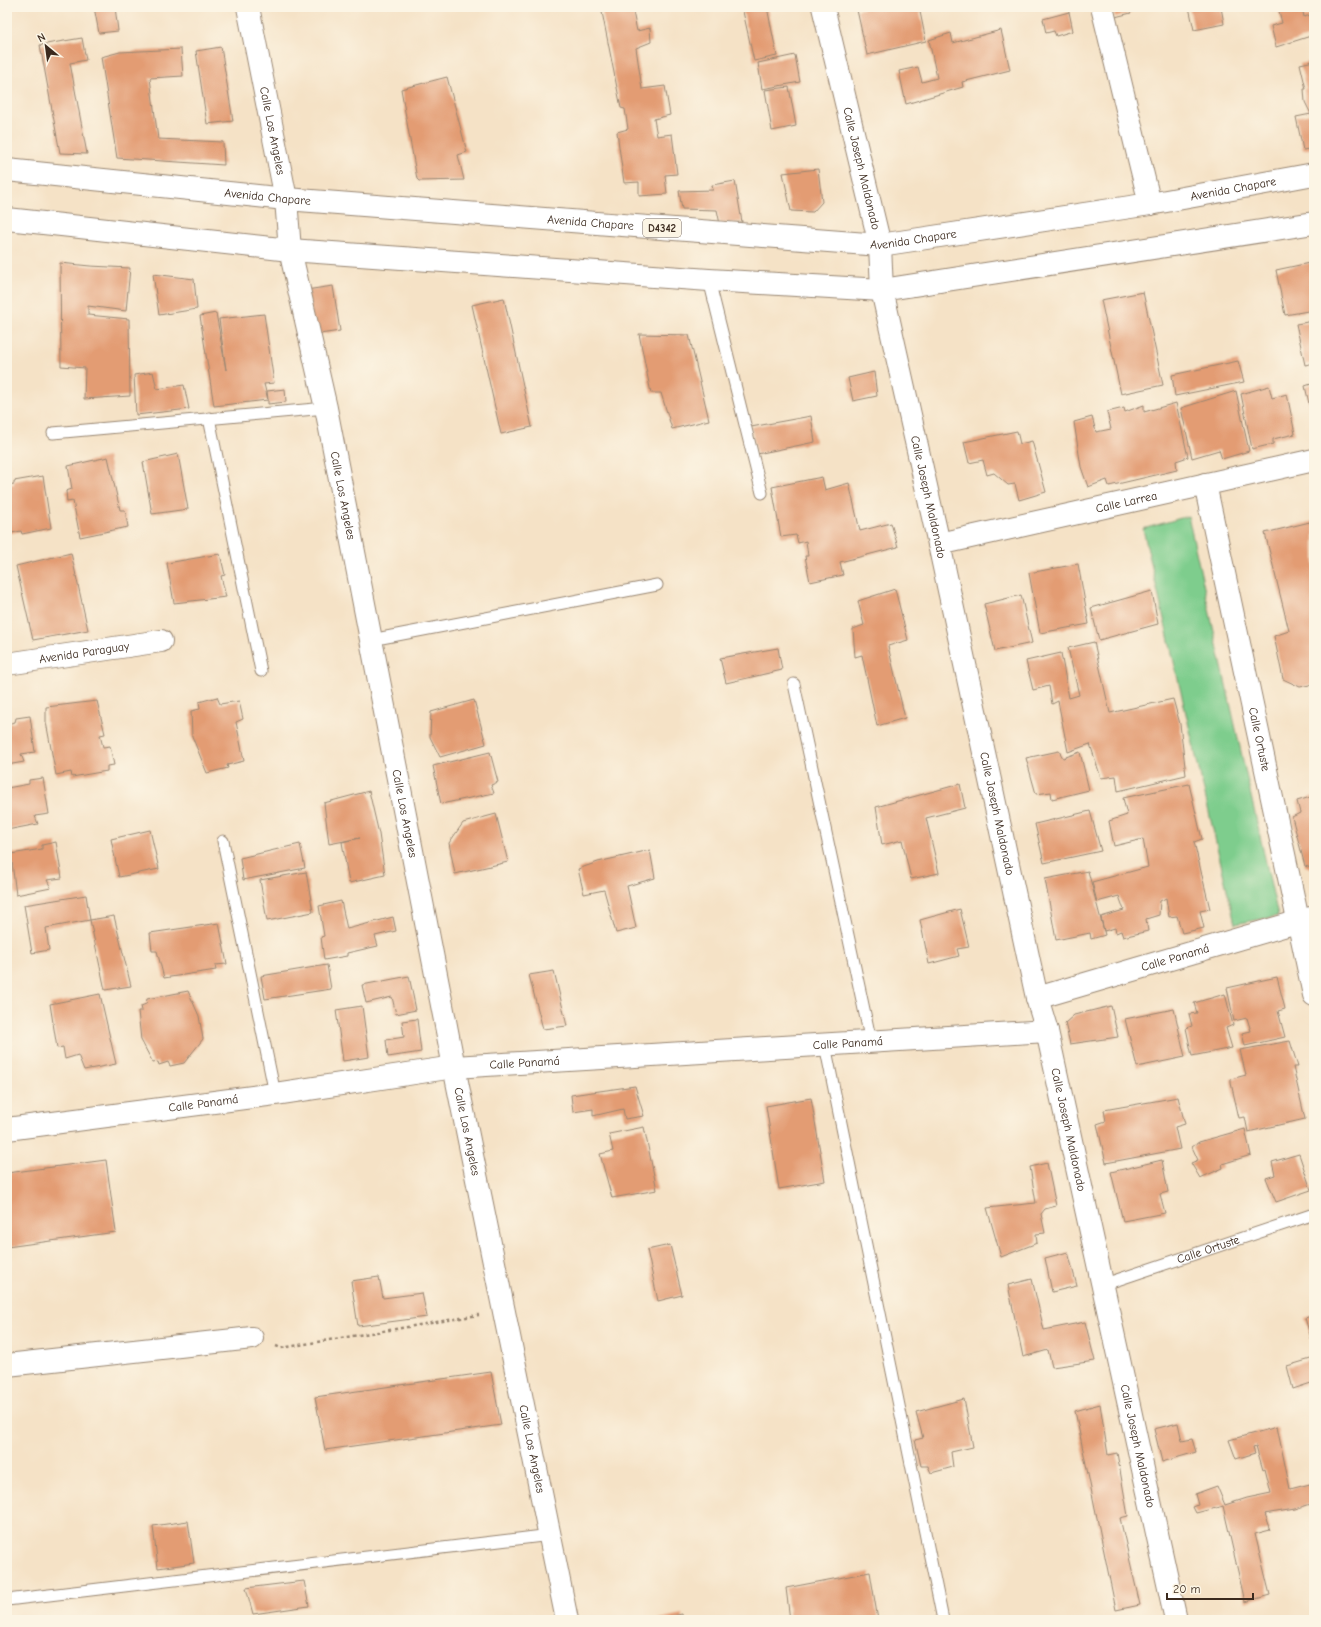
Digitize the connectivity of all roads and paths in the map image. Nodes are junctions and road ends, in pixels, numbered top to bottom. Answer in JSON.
{"nodes":[{"id":1,"x":248,"y":7,"type":"edge"},
{"id":2,"x":823,"y":7,"type":"edge"},
{"id":3,"x":1102,"y":7,"type":"edge"},
{"id":4,"x":7,"y":170,"type":"edge"},
{"id":5,"x":1314,"y":174,"type":"edge"},
{"id":6,"x":286,"y":198,"type":"junction"},
{"id":7,"x":1150,"y":204,"type":"junction"},
{"id":8,"x":7,"y":219,"type":"edge"},
{"id":9,"x":1314,"y":223,"type":"edge"},
{"id":10,"x":880,"y":245,"type":"junction"},
{"id":11,"x":290,"y":250,"type":"junction"},
{"id":12,"x":709,"y":280,"type":"junction"},
{"id":13,"x":882,"y":290,"type":"junction"},
{"id":14,"x":326,"y":408,"type":"junction"},
{"id":15,"x":209,"y":418,"type":"junction"},
{"id":16,"x":53,"y":433,"type":"dead end"},
{"id":17,"x":1314,"y":460,"type":"edge"},
{"id":18,"x":1205,"y":484,"type":"junction"},
{"id":19,"x":762,"y":493,"type":"dead end"},
{"id":20,"x":939,"y":544,"type":"junction"},
{"id":21,"x":657,"y":585,"type":"dead end"},
{"id":22,"x":371,"y":640,"type":"junction"},
{"id":23,"x":161,"y":641,"type":"dead end"},
{"id":24,"x":7,"y":664,"type":"edge"},
{"id":25,"x":262,"y":671,"type":"dead end"},
{"id":26,"x":794,"y":684,"type":"dead end"},
{"id":27,"x":223,"y":841,"type":"dead end"},
{"id":28,"x":1306,"y":920,"type":"edge"},
{"id":29,"x":1314,"y":995,"type":"edge"},
{"id":30,"x":1037,"y":998,"type":"junction"},
{"id":31,"x":1047,"y":1031,"type":"junction"},
{"id":32,"x":871,"y":1042,"type":"junction"},
{"id":33,"x":825,"y":1045,"type":"junction"},
{"id":34,"x":454,"y":1067,"type":"junction"},
{"id":35,"x":275,"y":1094,"type":"junction"},
{"id":36,"x":7,"y":1129,"type":"edge"},
{"id":37,"x":1314,"y":1214,"type":"edge"},
{"id":38,"x":1102,"y":1285,"type":"junction"},
{"id":39,"x":504,"y":1311,"type":"junction"},
{"id":40,"x":252,"y":1338,"type":"joint"},
{"id":41,"x":7,"y":1365,"type":"edge"},
{"id":42,"x":551,"y":1535,"type":"junction"},
{"id":43,"x":7,"y":1600,"type":"edge"},
{"id":44,"x":568,"y":1620,"type":"edge"},
{"id":45,"x":943,"y":1620,"type":"edge"},
{"id":46,"x":1176,"y":1620,"type":"edge"}],
"edges":[{"from":1,"to":6,"type":"street","name":"Calle Los Angeles"},
{"from":2,"to":10,"type":"street","name":"Calle Joseph Maldonado"},
{"from":3,"to":7,"type":"street"},
{"from":4,"to":6,"type":"street","name":"Avenida Chapare","number":"D4342"},
{"from":5,"to":7,"type":"street","name":"Avenida Chapare","number":"D4342"},
{"from":6,"to":10,"type":"street","name":"Avenida Chapare","number":"D4342"},
{"from":6,"to":11,"type":"street","name":"Calle Los Angeles"},
{"from":7,"to":10,"type":"street","name":"Avenida Chapare","number":"D4342"},
{"from":8,"to":11,"type":"street"},
{"from":9,"to":13,"type":"street"},
{"from":10,"to":13,"type":"street","name":"Calle Joseph Maldonado"},
{"from":11,"to":12,"type":"street"},
{"from":11,"to":14,"type":"street","name":"Calle Los Angeles"},
{"from":12,"to":13,"type":"street"},
{"from":12,"to":19,"type":"lane"},
{"from":13,"to":20,"type":"street","name":"Calle Joseph Maldonado"},
{"from":14,"to":15,"type":"lane"},
{"from":14,"to":22,"type":"street","name":"Calle Los Angeles"},
{"from":15,"to":16,"type":"lane"},
{"from":15,"to":25,"type":"lane"},
{"from":17,"to":18,"type":"street","name":"Calle Larrea"},
{"from":18,"to":20,"type":"street","name":"Calle Larrea"},
{"from":18,"to":28,"type":"street","name":"Calle Ortuste"},
{"from":20,"to":30,"type":"street","name":"Calle Joseph Maldonado"},
{"from":21,"to":22,"type":"lane"},
{"from":22,"to":34,"type":"street","name":"Calle Los Angeles"},
{"from":23,"to":24,"type":"street","name":"Avenida Paraguay"},
{"from":26,"to":32,"type":"lane"},
{"from":27,"to":35,"type":"lane"},
{"from":28,"to":29,"type":"street","name":"Calle Ortuste"},
{"from":28,"to":30,"type":"street","name":"Calle Panamá"},
{"from":30,"to":31,"type":"street","name":"Calle Joseph Maldonado"},
{"from":31,"to":32,"type":"street","name":"Calle Panamá"},
{"from":31,"to":38,"type":"street","name":"Calle Joseph Maldonado"},
{"from":32,"to":33,"type":"street","name":"Calle Panamá"},
{"from":33,"to":34,"type":"street","name":"Calle Panamá"},
{"from":33,"to":45,"type":"lane"},
{"from":34,"to":35,"type":"street","name":"Calle Panamá"},
{"from":34,"to":39,"type":"street","name":"Calle Los Angeles"},
{"from":35,"to":36,"type":"street","name":"Calle Panamá"},
{"from":37,"to":38,"type":"lane","name":"Calle Ortuste"},
{"from":38,"to":46,"type":"street","name":"Calle Joseph Maldonado"},
{"from":39,"to":40,"type":"path"},
{"from":39,"to":42,"type":"street","name":"Calle Los Angeles"},
{"from":40,"to":41,"type":"street"},
{"from":42,"to":43,"type":"lane"},
{"from":42,"to":44,"type":"street","name":"Calle Los Angeles"}]}
